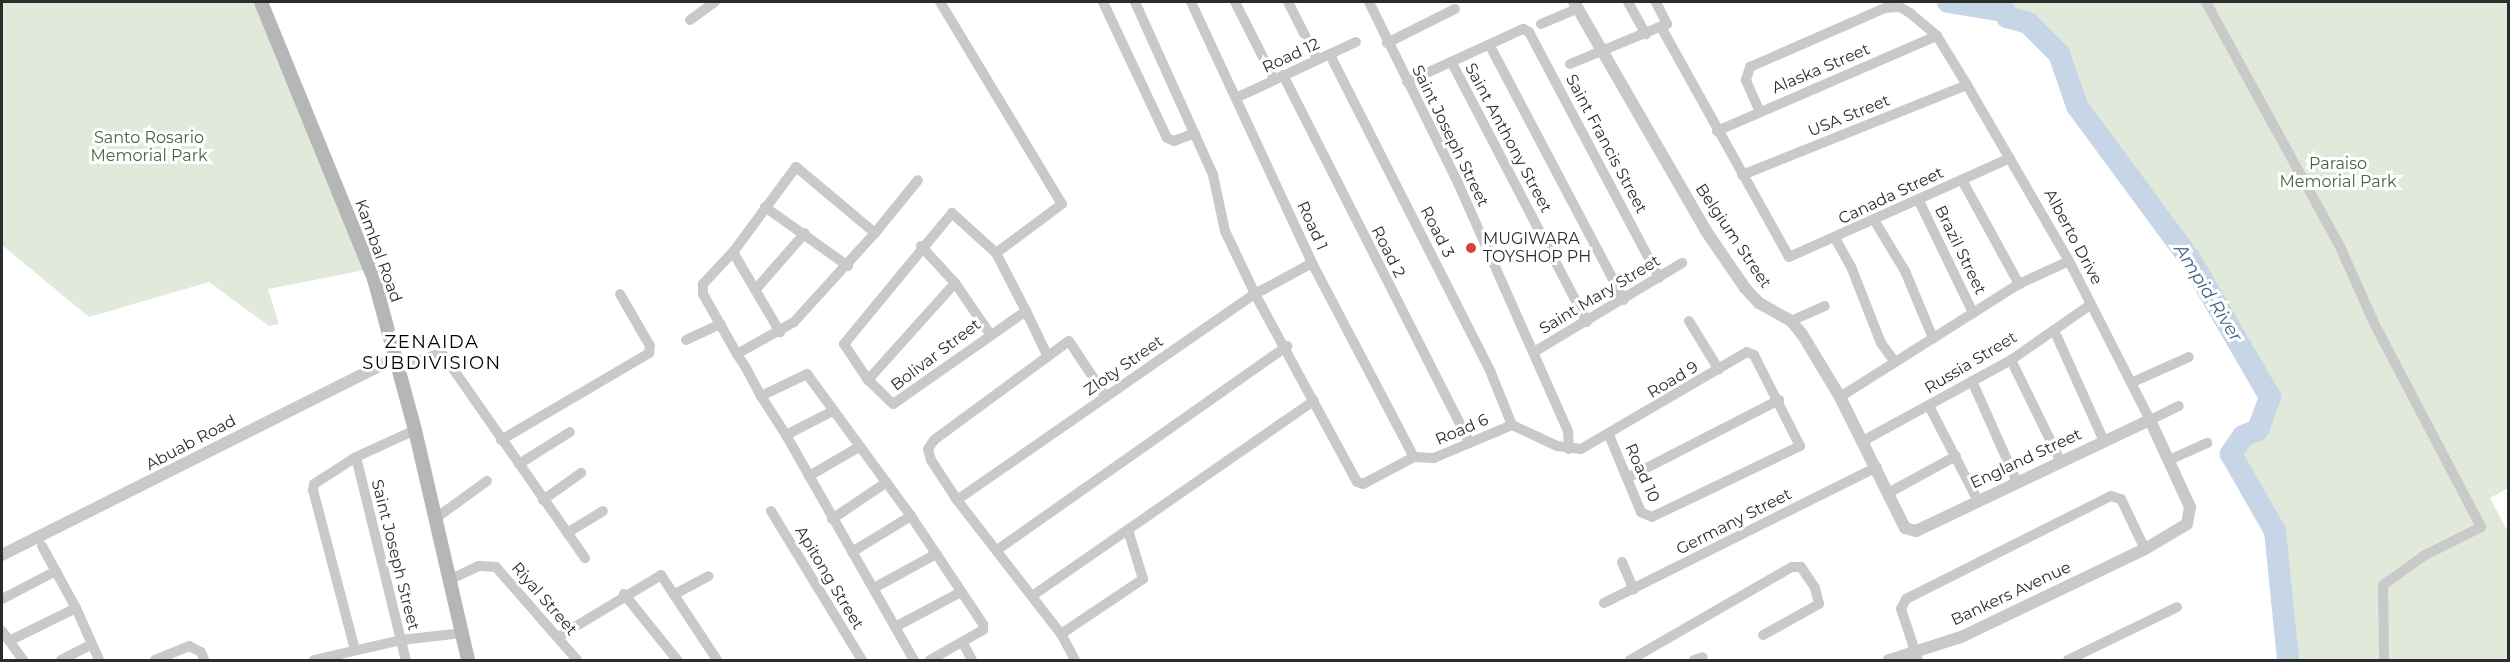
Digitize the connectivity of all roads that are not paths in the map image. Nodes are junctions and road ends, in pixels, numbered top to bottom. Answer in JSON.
{"nodes":[{"id":1,"x":261,"y":2,"type":"edge"},
{"id":2,"x":715,"y":2,"type":"edge"},
{"id":3,"x":940,"y":2,"type":"edge"},
{"id":4,"x":1102,"y":2,"type":"edge"},
{"id":5,"x":1135,"y":2,"type":"edge"},
{"id":6,"x":1191,"y":2,"type":"edge"},
{"id":7,"x":1235,"y":2,"type":"edge"},
{"id":8,"x":1288,"y":2,"type":"edge"},
{"id":9,"x":1369,"y":2,"type":"edge"},
{"id":10,"x":1628,"y":2,"type":"edge"},
{"id":11,"x":1656,"y":2,"type":"edge"},
{"id":12,"x":2206,"y":2,"type":"edge"},
{"id":13,"x":1576,"y":5,"type":"edge"},
{"id":14,"x":1455,"y":9,"type":"dead end"},
{"id":15,"x":690,"y":20,"type":"dead end"},
{"id":16,"x":1540,"y":24,"type":"dead end"},
{"id":17,"x":1661,"y":27,"type":"junction"},
{"id":18,"x":1646,"y":34,"type":"junction"},
{"id":19,"x":1937,"y":36,"type":"junction"},
{"id":20,"x":1356,"y":42,"type":"dead end"},
{"id":21,"x":1387,"y":43,"type":"junction"},
{"id":22,"x":1490,"y":46,"type":"junction"},
{"id":23,"x":1603,"y":51,"type":"junction"},
{"id":24,"x":1330,"y":55,"type":"junction"},
{"id":25,"x":1317,"y":59,"type":"junction"},
{"id":26,"x":1452,"y":63,"type":"junction"},
{"id":27,"x":1570,"y":64,"type":"dead end"},
{"id":28,"x":1278,"y":77,"type":"junction"},
{"id":29,"x":1407,"y":82,"type":"junction"},
{"id":30,"x":1967,"y":85,"type":"junction"},
{"id":31,"x":1238,"y":97,"type":"junction"},
{"id":32,"x":1760,"y":112,"type":"junction"},
{"id":33,"x":1717,"y":131,"type":"junction"},
{"id":34,"x":1195,"y":133,"type":"junction"},
{"id":35,"x":2010,"y":159,"type":"junction"},
{"id":36,"x":1742,"y":175,"type":"junction"},
{"id":37,"x":918,"y":180,"type":"dead end"},
{"id":38,"x":1962,"y":180,"type":"junction"},
{"id":39,"x":1918,"y":199,"type":"junction"},
{"id":40,"x":765,"y":207,"type":"junction"},
{"id":41,"x":1874,"y":220,"type":"junction"},
{"id":42,"x":805,"y":233,"type":"junction"},
{"id":43,"x":875,"y":233,"type":"junction"},
{"id":44,"x":1835,"y":238,"type":"junction"},
{"id":45,"x":921,"y":246,"type":"junction"},
{"id":46,"x":733,"y":252,"type":"junction"},
{"id":47,"x":996,"y":253,"type":"junction"},
{"id":48,"x":2069,"y":261,"type":"junction"},
{"id":49,"x":1312,"y":263,"type":"junction"},
{"id":50,"x":1682,"y":263,"type":"dead end"},
{"id":51,"x":848,"y":266,"type":"junction"},
{"id":52,"x":1659,"y":278,"type":"junction"},
{"id":53,"x":955,"y":283,"type":"junction"},
{"id":54,"x":2019,"y":284,"type":"junction"},
{"id":55,"x":756,"y":289,"type":"junction"},
{"id":56,"x":620,"y":294,"type":"dead end"},
{"id":57,"x":1255,"y":294,"type":"junction"},
{"id":58,"x":1624,"y":300,"type":"junction"},
{"id":59,"x":2090,"y":305,"type":"junction"},
{"id":60,"x":1826,"y":306,"type":"dead end"},
{"id":61,"x":1026,"y":311,"type":"junction"},
{"id":62,"x":1973,"y":314,"type":"junction"},
{"id":63,"x":1689,"y":321,"type":"dead end"},
{"id":64,"x":1791,"y":321,"type":"junction"},
{"id":65,"x":1587,"y":322,"type":"junction"},
{"id":66,"x":720,"y":324,"type":"junction"},
{"id":67,"x":2054,"y":330,"type":"junction"},
{"id":68,"x":780,"y":332,"type":"junction"},
{"id":69,"x":990,"y":333,"type":"junction"},
{"id":70,"x":1933,"y":338,"type":"junction"},
{"id":71,"x":686,"y":340,"type":"dead end"},
{"id":72,"x":1287,"y":346,"type":"junction"},
{"id":73,"x":1534,"y":352,"type":"junction"},
{"id":74,"x":737,"y":354,"type":"junction"},
{"id":75,"x":1047,"y":355,"type":"junction"},
{"id":76,"x":2189,"y":357,"type":"dead end"},
{"id":77,"x":2011,"y":360,"type":"junction"},
{"id":78,"x":1894,"y":361,"type":"junction"},
{"id":79,"x":397,"y":362,"type":"junction"},
{"id":80,"x":1719,"y":370,"type":"junction"},
{"id":81,"x":868,"y":380,"type":"junction"},
{"id":82,"x":1972,"y":381,"type":"junction"},
{"id":83,"x":2133,"y":382,"type":"junction"},
{"id":84,"x":761,"y":396,"type":"junction"},
{"id":85,"x":1106,"y":397,"type":"junction"},
{"id":86,"x":1840,"y":397,"type":"junction"},
{"id":87,"x":1779,"y":400,"type":"junction"},
{"id":88,"x":1314,"y":401,"type":"junction"},
{"id":89,"x":1929,"y":406,"type":"junction"},
{"id":90,"x":2179,"y":406,"type":"dead end"},
{"id":91,"x":833,"y":411,"type":"junction"},
{"id":92,"x":2150,"y":420,"type":"junction"},
{"id":93,"x":1512,"y":425,"type":"junction"},
{"id":94,"x":415,"y":430,"type":"junction"},
{"id":95,"x":570,"y":432,"type":"dead end"},
{"id":96,"x":786,"y":435,"type":"junction"},
{"id":97,"x":1609,"y":435,"type":"junction"},
{"id":98,"x":501,"y":440,"type":"junction"},
{"id":99,"x":1863,"y":441,"type":"junction"},
{"id":100,"x":2104,"y":441,"type":"junction"},
{"id":101,"x":1469,"y":442,"type":"junction"},
{"id":102,"x":2207,"y":443,"type":"dead end"},
{"id":103,"x":859,"y":447,"type":"junction"},
{"id":104,"x":1569,"y":449,"type":"junction"},
{"id":105,"x":1956,"y":456,"type":"junction"},
{"id":106,"x":356,"y":457,"type":"junction"},
{"id":107,"x":1414,"y":457,"type":"junction"},
{"id":108,"x":2060,"y":460,"type":"junction"},
{"id":109,"x":2169,"y":460,"type":"junction"},
{"id":110,"x":519,"y":464,"type":"junction"},
{"id":111,"x":1877,"y":467,"type":"junction"},
{"id":112,"x":581,"y":473,"type":"dead end"},
{"id":113,"x":809,"y":476,"type":"junction"},
{"id":114,"x":1627,"y":478,"type":"junction"},
{"id":115,"x":2016,"y":480,"type":"junction"},
{"id":116,"x":487,"y":481,"type":"dead end"},
{"id":117,"x":886,"y":482,"type":"junction"},
{"id":118,"x":1890,"y":492,"type":"junction"},
{"id":119,"x":1977,"y":499,"type":"junction"},
{"id":120,"x":543,"y":500,"type":"junction"},
{"id":121,"x":957,"y":500,"type":"junction"},
{"id":122,"x":603,"y":511,"type":"dead end"},
{"id":123,"x":771,"y":511,"type":"dead end"},
{"id":124,"x":911,"y":516,"type":"junction"},
{"id":125,"x":436,"y":518,"type":"junction"},
{"id":126,"x":831,"y":519,"type":"junction"},
{"id":127,"x":1128,"y":530,"type":"junction"},
{"id":128,"x":1916,"y":531,"type":"joint"},
{"id":129,"x":567,"y":533,"type":"junction"},
{"id":130,"x":42,"y":546,"type":"dead end"},
{"id":131,"x":2145,"y":549,"type":"junction"},
{"id":132,"x":997,"y":550,"type":"junction"},
{"id":133,"x":852,"y":552,"type":"junction"},
{"id":134,"x":936,"y":554,"type":"junction"},
{"id":135,"x":2,"y":555,"type":"edge"},
{"id":136,"x":585,"y":558,"type":"dead end"},
{"id":137,"x":1622,"y":562,"type":"dead end"},
{"id":138,"x":56,"y":572,"type":"junction"},
{"id":139,"x":709,"y":576,"type":"dead end"},
{"id":140,"x":451,"y":579,"type":"junction"},
{"id":141,"x":874,"y":588,"type":"junction"},
{"id":142,"x":1634,"y":590,"type":"junction"},
{"id":143,"x":961,"y":592,"type":"junction"},
{"id":144,"x":624,"y":594,"type":"junction"},
{"id":145,"x":675,"y":594,"type":"junction"},
{"id":146,"x":1032,"y":596,"type":"junction"},
{"id":147,"x":2,"y":599,"type":"edge"},
{"id":148,"x":1604,"y":603,"type":"dead end"},
{"id":149,"x":2177,"y":607,"type":"dead end"},
{"id":150,"x":76,"y":608,"type":"junction"},
{"id":151,"x":895,"y":627,"type":"junction"},
{"id":152,"x":2,"y":631,"type":"edge"},
{"id":153,"x":462,"y":633,"type":"junction"},
{"id":154,"x":1061,"y":634,"type":"junction"},
{"id":155,"x":1763,"y":635,"type":"dead end"},
{"id":156,"x":558,"y":637,"type":"junction"},
{"id":157,"x":11,"y":640,"type":"junction"},
{"id":158,"x":401,"y":640,"type":"junction"},
{"id":159,"x":963,"y":643,"type":"junction"},
{"id":160,"x":91,"y":645,"type":"junction"},
{"id":161,"x":355,"y":650,"type":"junction"},
{"id":162,"x":1916,"y":657,"type":"edge"},
{"id":163,"x":24,"y":660,"type":"edge"},
{"id":164,"x":61,"y":660,"type":"edge"},
{"id":165,"x":99,"y":660,"type":"edge"},
{"id":166,"x":155,"y":660,"type":"edge"},
{"id":167,"x":204,"y":660,"type":"edge"},
{"id":168,"x":314,"y":660,"type":"edge"},
{"id":169,"x":406,"y":660,"type":"edge"},
{"id":170,"x":468,"y":660,"type":"edge"},
{"id":171,"x":577,"y":660,"type":"edge"},
{"id":172,"x":677,"y":660,"type":"edge"},
{"id":173,"x":717,"y":660,"type":"edge"},
{"id":174,"x":862,"y":660,"type":"edge"},
{"id":175,"x":914,"y":660,"type":"edge"},
{"id":176,"x":930,"y":660,"type":"edge"},
{"id":177,"x":972,"y":660,"type":"edge"},
{"id":178,"x":1075,"y":660,"type":"edge"},
{"id":179,"x":1630,"y":660,"type":"edge"},
{"id":180,"x":1889,"y":660,"type":"edge"},
{"id":181,"x":2068,"y":660,"type":"edge"},
{"id":182,"x":2384,"y":660,"type":"edge"}],
"edges":[{"from":1,"to":79,"type":"main road","name":"Kambal Road"},
{"from":2,"to":15,"type":"street"},
{"from":3,"to":47,"type":"street"},
{"from":4,"to":34,"type":"street"},
{"from":5,"to":34,"type":"street"},
{"from":6,"to":31,"type":"street","name":"Road 1"},
{"from":7,"to":28,"type":"street","name":"Road 2"},
{"from":8,"to":25,"type":"street"},
{"from":9,"to":21,"type":"street","name":"Saint Joseph Street"},
{"from":10,"to":18,"type":"street"},
{"from":11,"to":17,"type":"street"},
{"from":12,"to":182,"type":"street"},
{"from":13,"to":16,"type":"street"},
{"from":13,"to":23,"type":"street","name":"Belgium Street"},
{"from":14,"to":21,"type":"street"},
{"from":17,"to":18,"type":"street"},
{"from":17,"to":33,"type":"street"},
{"from":18,"to":23,"type":"street"},
{"from":19,"to":30,"type":"street","name":"Alberto Drive"},
{"from":19,"to":32,"type":"street","name":"Alaska Street"},
{"from":19,"to":32,"type":"street"},
{"from":20,"to":24,"type":"street","name":"Road 12"},
{"from":21,"to":29,"type":"street","name":"Saint Joseph Street"},
{"from":22,"to":26,"type":"street"},
{"from":22,"to":52,"type":"street","name":"Saint Francis Street"},
{"from":22,"to":58,"type":"street"},
{"from":23,"to":27,"type":"street"},
{"from":23,"to":64,"type":"street","name":"Belgium Street"},
{"from":24,"to":25,"type":"street","name":"Road 12"},
{"from":24,"to":93,"type":"street","name":"Road 3"},
{"from":25,"to":28,"type":"street","name":"Road 12"},
{"from":26,"to":29,"type":"street"},
{"from":26,"to":65,"type":"street","name":"Saint Anthony Street"},
{"from":28,"to":31,"type":"street","name":"Road 12"},
{"from":28,"to":101,"type":"street","name":"Road 2"},
{"from":29,"to":73,"type":"street","name":"Saint Joseph Street"},
{"from":30,"to":35,"type":"street","name":"Alberto Drive"},
{"from":30,"to":36,"type":"street","name":"USA Street"},
{"from":31,"to":49,"type":"street","name":"Road 1"},
{"from":32,"to":33,"type":"street","name":"Alaska Street"},
{"from":33,"to":36,"type":"street"},
{"from":34,"to":57,"type":"street"},
{"from":35,"to":38,"type":"street","name":"Canada Street"},
{"from":35,"to":48,"type":"street","name":"Alberto Drive"},
{"from":36,"to":44,"type":"street","name":"Canada Street"},
{"from":37,"to":43,"type":"street"},
{"from":38,"to":39,"type":"street","name":"Canada Street"},
{"from":38,"to":54,"type":"street"},
{"from":39,"to":41,"type":"street","name":"Canada Street"},
{"from":39,"to":62,"type":"street","name":"Brazil Street"},
{"from":40,"to":42,"type":"street"},
{"from":40,"to":43,"type":"street"},
{"from":40,"to":46,"type":"street"},
{"from":41,"to":44,"type":"street","name":"Canada Street"},
{"from":41,"to":70,"type":"street"},
{"from":42,"to":51,"type":"street"},
{"from":42,"to":55,"type":"street"},
{"from":43,"to":51,"type":"street"},
{"from":44,"to":78,"type":"street"},
{"from":45,"to":47,"type":"street","name":"Bolivar Street"},
{"from":45,"to":53,"type":"street"},
{"from":45,"to":81,"type":"street","name":"Bolivar Street"},
{"from":46,"to":55,"type":"street"},
{"from":46,"to":66,"type":"street"},
{"from":47,"to":61,"type":"street"},
{"from":48,"to":54,"type":"street"},
{"from":48,"to":59,"type":"street","name":"Alberto Drive"},
{"from":49,"to":57,"type":"street","name":"Zloty Street"},
{"from":49,"to":107,"type":"street","name":"Road 1"},
{"from":50,"to":52,"type":"street","name":"Saint Mary Street"},
{"from":51,"to":68,"type":"street"},
{"from":52,"to":58,"type":"street","name":"Saint Mary Street"},
{"from":53,"to":69,"type":"street"},
{"from":53,"to":81,"type":"street"},
{"from":54,"to":62,"type":"street"},
{"from":55,"to":68,"type":"street"},
{"from":56,"to":98,"type":"street"},
{"from":57,"to":72,"type":"street"},
{"from":57,"to":85,"type":"street","name":"Zloty Street"},
{"from":58,"to":65,"type":"street","name":"Saint Mary Street"},
{"from":59,"to":67,"type":"street","name":"Russia Street"},
{"from":59,"to":83,"type":"street","name":"Alberto Drive"},
{"from":60,"to":64,"type":"street"},
{"from":61,"to":69,"type":"street","name":"Bolivar Street"},
{"from":61,"to":75,"type":"street"},
{"from":62,"to":70,"type":"street"},
{"from":63,"to":80,"type":"street"},
{"from":64,"to":86,"type":"street","name":"Belgium Street"},
{"from":65,"to":73,"type":"street","name":"Saint Mary Street"},
{"from":66,"to":71,"type":"street"},
{"from":66,"to":74,"type":"street"},
{"from":67,"to":77,"type":"street","name":"Russia Street"},
{"from":67,"to":100,"type":"street"},
{"from":68,"to":74,"type":"street"},
{"from":69,"to":81,"type":"street","name":"Bolivar Street"},
{"from":70,"to":78,"type":"street"},
{"from":72,"to":88,"type":"street"},
{"from":72,"to":132,"type":"street"},
{"from":73,"to":104,"type":"street","name":"Saint Joseph Street"},
{"from":74,"to":84,"type":"street"},
{"from":75,"to":85,"type":"street"},
{"from":75,"to":121,"type":"street"},
{"from":76,"to":83,"type":"street"},
{"from":77,"to":82,"type":"street","name":"Russia Street"},
{"from":77,"to":108,"type":"street"},
{"from":78,"to":86,"type":"street"},
{"from":79,"to":94,"type":"main road","name":"Kambal Road"},
{"from":79,"to":98,"type":"street"},
{"from":79,"to":135,"type":"street","name":"Abuab Road"},
{"from":80,"to":87,"type":"street","name":"Road 9"},
{"from":80,"to":97,"type":"street","name":"Road 9"},
{"from":82,"to":89,"type":"street","name":"Russia Street"},
{"from":82,"to":115,"type":"street"},
{"from":83,"to":92,"type":"street","name":"Alberto Drive"},
{"from":84,"to":91,"type":"street"},
{"from":84,"to":96,"type":"street"},
{"from":85,"to":121,"type":"street","name":"Zloty Street"},
{"from":86,"to":99,"type":"street","name":"Belgium Street"},
{"from":87,"to":114,"type":"street"},
{"from":87,"to":114,"type":"street","name":"Road 10"},
{"from":88,"to":107,"type":"street","name":"Road 6"},
{"from":88,"to":127,"type":"street"},
{"from":89,"to":99,"type":"street","name":"Russia Street"},
{"from":89,"to":105,"type":"street"},
{"from":90,"to":92,"type":"street"},
{"from":91,"to":96,"type":"street"},
{"from":91,"to":103,"type":"street"},
{"from":92,"to":100,"type":"street","name":"England Street"},
{"from":92,"to":109,"type":"street","name":"Alberto Drive"},
{"from":93,"to":101,"type":"street","name":"Road 6"},
{"from":93,"to":104,"type":"street","name":"Road 6"},
{"from":94,"to":106,"type":"street"},
{"from":94,"to":125,"type":"main road","name":"Kambal Road"},
{"from":95,"to":110,"type":"street"},
{"from":96,"to":113,"type":"street"},
{"from":97,"to":104,"type":"street"},
{"from":97,"to":114,"type":"street","name":"Road 10"},
{"from":98,"to":110,"type":"street"},
{"from":99,"to":111,"type":"street","name":"Belgium Street"},
{"from":100,"to":108,"type":"street","name":"England Street"},
{"from":101,"to":107,"type":"street","name":"Road 6"},
{"from":102,"to":109,"type":"street"},
{"from":103,"to":113,"type":"street"},
{"from":103,"to":117,"type":"street"},
{"from":105,"to":118,"type":"street"},
{"from":105,"to":119,"type":"street"},
{"from":106,"to":158,"type":"street","name":"Saint Joseph Street"},
{"from":106,"to":161,"type":"street"},
{"from":108,"to":115,"type":"street","name":"England Street"},
{"from":109,"to":131,"type":"street","name":"Bankers Avenue"},
{"from":110,"to":120,"type":"street"},
{"from":111,"to":118,"type":"street","name":"Belgium Street"},
{"from":111,"to":142,"type":"street","name":"Germany Street"},
{"from":112,"to":120,"type":"street"},
{"from":113,"to":126,"type":"street"},
{"from":115,"to":119,"type":"street","name":"England Street"},
{"from":116,"to":125,"type":"street"},
{"from":117,"to":124,"type":"street"},
{"from":117,"to":126,"type":"street"},
{"from":118,"to":128,"type":"street","name":"Belgium Street"},
{"from":119,"to":128,"type":"street","name":"England Street"},
{"from":120,"to":129,"type":"street"},
{"from":121,"to":132,"type":"street"},
{"from":122,"to":129,"type":"street"},
{"from":123,"to":174,"type":"street","name":"Apitong Street"},
{"from":124,"to":133,"type":"street"},
{"from":124,"to":134,"type":"street"},
{"from":125,"to":140,"type":"main road","name":"Kambal Road"},
{"from":126,"to":133,"type":"street"},
{"from":127,"to":146,"type":"street"},
{"from":127,"to":154,"type":"street"},
{"from":129,"to":136,"type":"street"},
{"from":130,"to":138,"type":"street"},
{"from":131,"to":162,"type":"street","name":"Bankers Avenue"},
{"from":131,"to":162,"type":"street"},
{"from":132,"to":146,"type":"street"},
{"from":133,"to":141,"type":"street"},
{"from":134,"to":141,"type":"street"},
{"from":134,"to":143,"type":"street"},
{"from":137,"to":142,"type":"street"},
{"from":138,"to":147,"type":"street"},
{"from":138,"to":150,"type":"street"},
{"from":139,"to":145,"type":"street"},
{"from":140,"to":153,"type":"main road","name":"Kambal Road"},
{"from":140,"to":156,"type":"street","name":"Riyal Street"},
{"from":141,"to":151,"type":"street"},
{"from":142,"to":148,"type":"street","name":"Germany Street"},
{"from":143,"to":151,"type":"street"},
{"from":143,"to":159,"type":"street"},
{"from":144,"to":145,"type":"street"},
{"from":144,"to":156,"type":"street"},
{"from":144,"to":172,"type":"street"},
{"from":145,"to":173,"type":"street"},
{"from":146,"to":154,"type":"street"},
{"from":149,"to":181,"type":"street"},
{"from":150,"to":157,"type":"street"},
{"from":150,"to":160,"type":"street"},
{"from":151,"to":175,"type":"street"},
{"from":152,"to":157,"type":"street"},
{"from":153,"to":158,"type":"street"},
{"from":153,"to":170,"type":"main road","name":"Kambal Road"},
{"from":154,"to":178,"type":"street"},
{"from":155,"to":179,"type":"street"},
{"from":156,"to":171,"type":"street","name":"Riyal Street"},
{"from":157,"to":163,"type":"street"},
{"from":158,"to":161,"type":"street"},
{"from":158,"to":169,"type":"street","name":"Saint Joseph Street"},
{"from":159,"to":176,"type":"street"},
{"from":159,"to":177,"type":"street"},
{"from":160,"to":164,"type":"street"},
{"from":160,"to":165,"type":"street"},
{"from":161,"to":168,"type":"street"},
{"from":162,"to":180,"type":"street","name":"Bankers Avenue"},
{"from":166,"to":167,"type":"street"}]}
